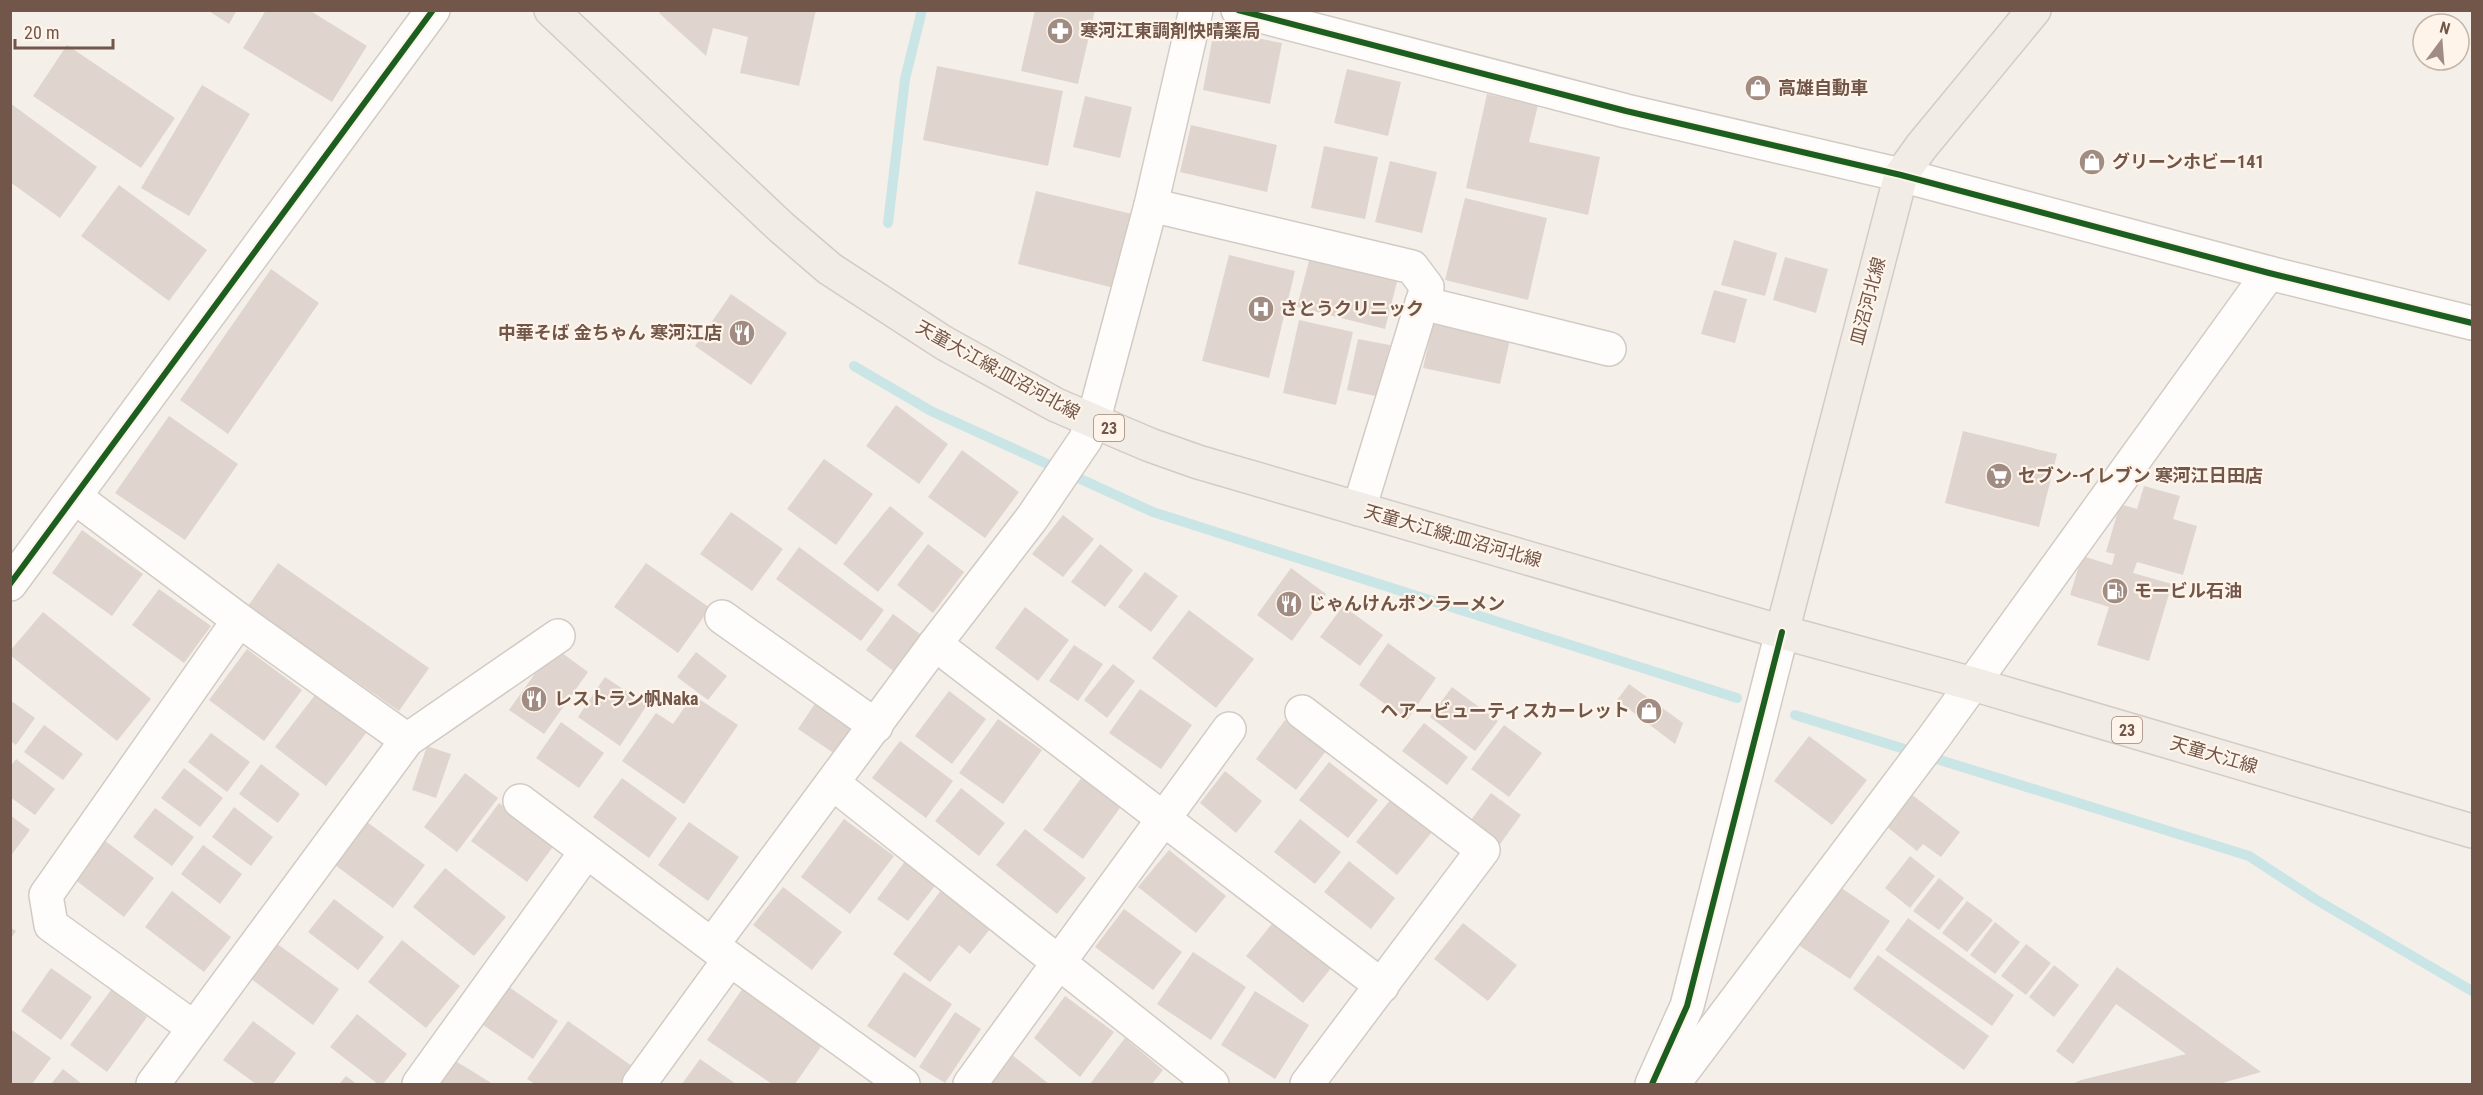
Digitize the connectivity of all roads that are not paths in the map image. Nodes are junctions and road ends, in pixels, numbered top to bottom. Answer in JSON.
{"nodes":[{"id":1,"x":433,"y":10,"type":"edge"},
{"id":2,"x":551,"y":10,"type":"edge"},
{"id":3,"x":1196,"y":10,"type":"edge"},
{"id":4,"x":1238,"y":10,"type":"edge"},
{"id":5,"x":2034,"y":10,"type":"edge"},
{"id":6,"x":1901,"y":175,"type":"junction"},
{"id":7,"x":1151,"y":205,"type":"junction"},
{"id":8,"x":2269,"y":273,"type":"junction"},
{"id":9,"x":1422,"y":303,"type":"junction"},
{"id":10,"x":2472,"y":323,"type":"edge"},
{"id":11,"x":1609,"y":349,"type":"dead end"},
{"id":12,"x":1089,"y":431,"type":"junction"},
{"id":13,"x":75,"y":497,"type":"junction"},
{"id":14,"x":1359,"y":509,"type":"junction"},
{"id":15,"x":10,"y":585,"type":"edge"},
{"id":16,"x":722,"y":617,"type":"dead end"},
{"id":17,"x":239,"y":620,"type":"junction"},
{"id":18,"x":1782,"y":632,"type":"junction"},
{"id":19,"x":558,"y":636,"type":"dead end"},
{"id":20,"x":935,"y":644,"type":"junction"},
{"id":21,"x":1973,"y":684,"type":"junction"},
{"id":22,"x":1302,"y":712,"type":"dead end"},
{"id":23,"x":876,"y":726,"type":"junction"},
{"id":24,"x":1229,"y":729,"type":"dead end"},
{"id":25,"x":407,"y":740,"type":"junction"},
{"id":26,"x":834,"y":784,"type":"junction"},
{"id":27,"x":520,"y":801,"type":"dead end"},
{"id":28,"x":1162,"y":818,"type":"junction"},
{"id":29,"x":2472,"y":831,"type":"edge"},
{"id":30,"x":586,"y":852,"type":"junction"},
{"id":31,"x":721,"y":952,"type":"junction"},
{"id":32,"x":1059,"y":963,"type":"junction"},
{"id":33,"x":1382,"y":986,"type":"junction"},
{"id":34,"x":194,"y":1028,"type":"junction"},
{"id":35,"x":153,"y":1084,"type":"edge"},
{"id":36,"x":419,"y":1084,"type":"edge"},
{"id":37,"x":639,"y":1084,"type":"edge"},
{"id":38,"x":903,"y":1084,"type":"edge"},
{"id":39,"x":970,"y":1084,"type":"edge"},
{"id":40,"x":1212,"y":1084,"type":"edge"},
{"id":41,"x":1307,"y":1084,"type":"edge"},
{"id":42,"x":1652,"y":1084,"type":"edge"},
{"id":43,"x":1673,"y":1084,"type":"edge"}],
"edges":[{"from":1,"to":13,"type":"street"},
{"from":2,"to":12,"type":"main road","name":"天童大江線;皿沼河北線","number":"23"},
{"from":3,"to":7,"type":"street"},
{"from":4,"to":6,"type":"street"},
{"from":5,"to":6,"type":"main road","name":"皿沼河北線"},
{"from":6,"to":8,"type":"street"},
{"from":6,"to":18,"type":"main road","name":"皿沼河北線"},
{"from":7,"to":9,"type":"street"},
{"from":7,"to":12,"type":"street"},
{"from":8,"to":10,"type":"street"},
{"from":8,"to":21,"type":"street"},
{"from":9,"to":11,"type":"street"},
{"from":9,"to":14,"type":"street"},
{"from":12,"to":14,"type":"main road","name":"天童大江線;皿沼河北線","number":"23"},
{"from":12,"to":20,"type":"street"},
{"from":13,"to":15,"type":"street"},
{"from":13,"to":17,"type":"street"},
{"from":14,"to":18,"type":"main road","name":"天童大江線;皿沼河北線","number":"23"},
{"from":16,"to":23,"type":"street"},
{"from":17,"to":25,"type":"street"},
{"from":17,"to":34,"type":"street"},
{"from":18,"to":21,"type":"main road","name":"天童大江線","number":"23"},
{"from":18,"to":42,"type":"street"},
{"from":19,"to":25,"type":"street"},
{"from":20,"to":23,"type":"street"},
{"from":20,"to":28,"type":"street"},
{"from":21,"to":29,"type":"main road","name":"天童大江線","number":"23"},
{"from":21,"to":43,"type":"street"},
{"from":22,"to":33,"type":"street"},
{"from":23,"to":26,"type":"street"},
{"from":24,"to":28,"type":"street"},
{"from":25,"to":34,"type":"street"},
{"from":26,"to":31,"type":"street"},
{"from":26,"to":32,"type":"street"},
{"from":27,"to":30,"type":"street"},
{"from":28,"to":32,"type":"street"},
{"from":28,"to":33,"type":"street"},
{"from":30,"to":31,"type":"street"},
{"from":30,"to":36,"type":"street"},
{"from":31,"to":37,"type":"street"},
{"from":31,"to":38,"type":"street"},
{"from":32,"to":39,"type":"street"},
{"from":32,"to":40,"type":"street"},
{"from":33,"to":41,"type":"street"},
{"from":34,"to":35,"type":"street"}]}
